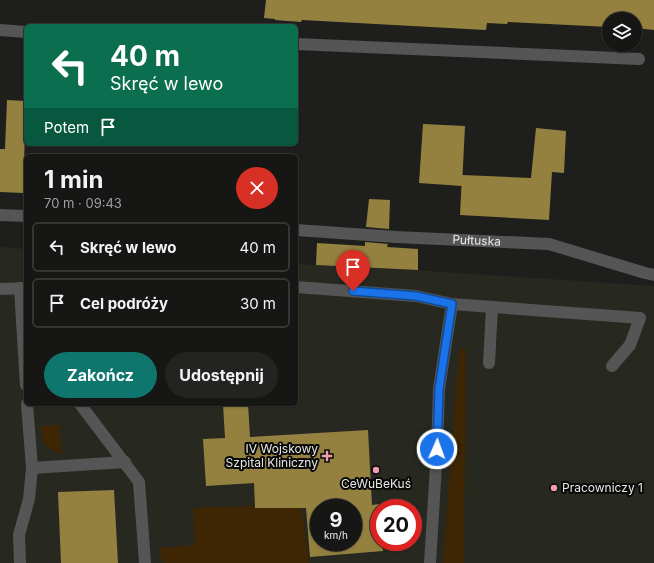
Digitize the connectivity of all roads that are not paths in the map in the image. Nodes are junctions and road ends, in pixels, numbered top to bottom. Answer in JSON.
{"nodes":[{"id":1,"x":0,"y":30,"type":"edge"},
{"id":2,"x":24,"y":32,"type":"edge"},
{"id":3,"x":298,"y":44,"type":"edge"},
{"id":4,"x":639,"y":59,"type":"dead end"},
{"id":5,"x":0,"y":215,"type":"edge"},
{"id":6,"x":24,"y":216,"type":"edge"},
{"id":7,"x":298,"y":230,"type":"edge"},
{"id":8,"x":654,"y":275,"type":"edge"},
{"id":9,"x":298,"y":287,"type":"edge"},
{"id":10,"x":23,"y":288,"type":"edge"},
{"id":11,"x":0,"y":289,"type":"edge"},
{"id":12,"x":452,"y":304,"type":"junction"},
{"id":13,"x":492,"y":307,"type":"junction"},
{"id":14,"x":24,"y":325,"type":"edge"},
{"id":15,"x":489,"y":362,"type":"dead end"},
{"id":16,"x":612,"y":366,"type":"dead end"},
{"id":17,"x":27,"y":406,"type":"edge"},
{"id":18,"x":82,"y":406,"type":"edge"},
{"id":19,"x":125,"y":462,"type":"junction"},
{"id":20,"x":32,"y":468,"type":"junction"},
{"id":21,"x":20,"y":563,"type":"edge"},
{"id":22,"x":145,"y":563,"type":"edge"},
{"id":23,"x":430,"y":563,"type":"edge"}],
"edges":[{"from":1,"to":2,"type":"lane"},
{"from":3,"to":4,"type":"lane"},
{"from":5,"to":6,"type":"lane"},
{"from":7,"to":8,"type":"lane","name":"Pułtuska"},
{"from":9,"to":12,"type":"lane"},
{"from":10,"to":11,"type":"lane"},
{"from":10,"to":14,"type":"lane"},
{"from":12,"to":13,"type":"lane"},
{"from":12,"to":23,"type":"lane"},
{"from":13,"to":15,"type":"lane"},
{"from":13,"to":16,"type":"lane"},
{"from":17,"to":20,"type":"lane"},
{"from":18,"to":19,"type":"lane"},
{"from":19,"to":20,"type":"lane"},
{"from":19,"to":22,"type":"lane"},
{"from":20,"to":21,"type":"lane"}]}
